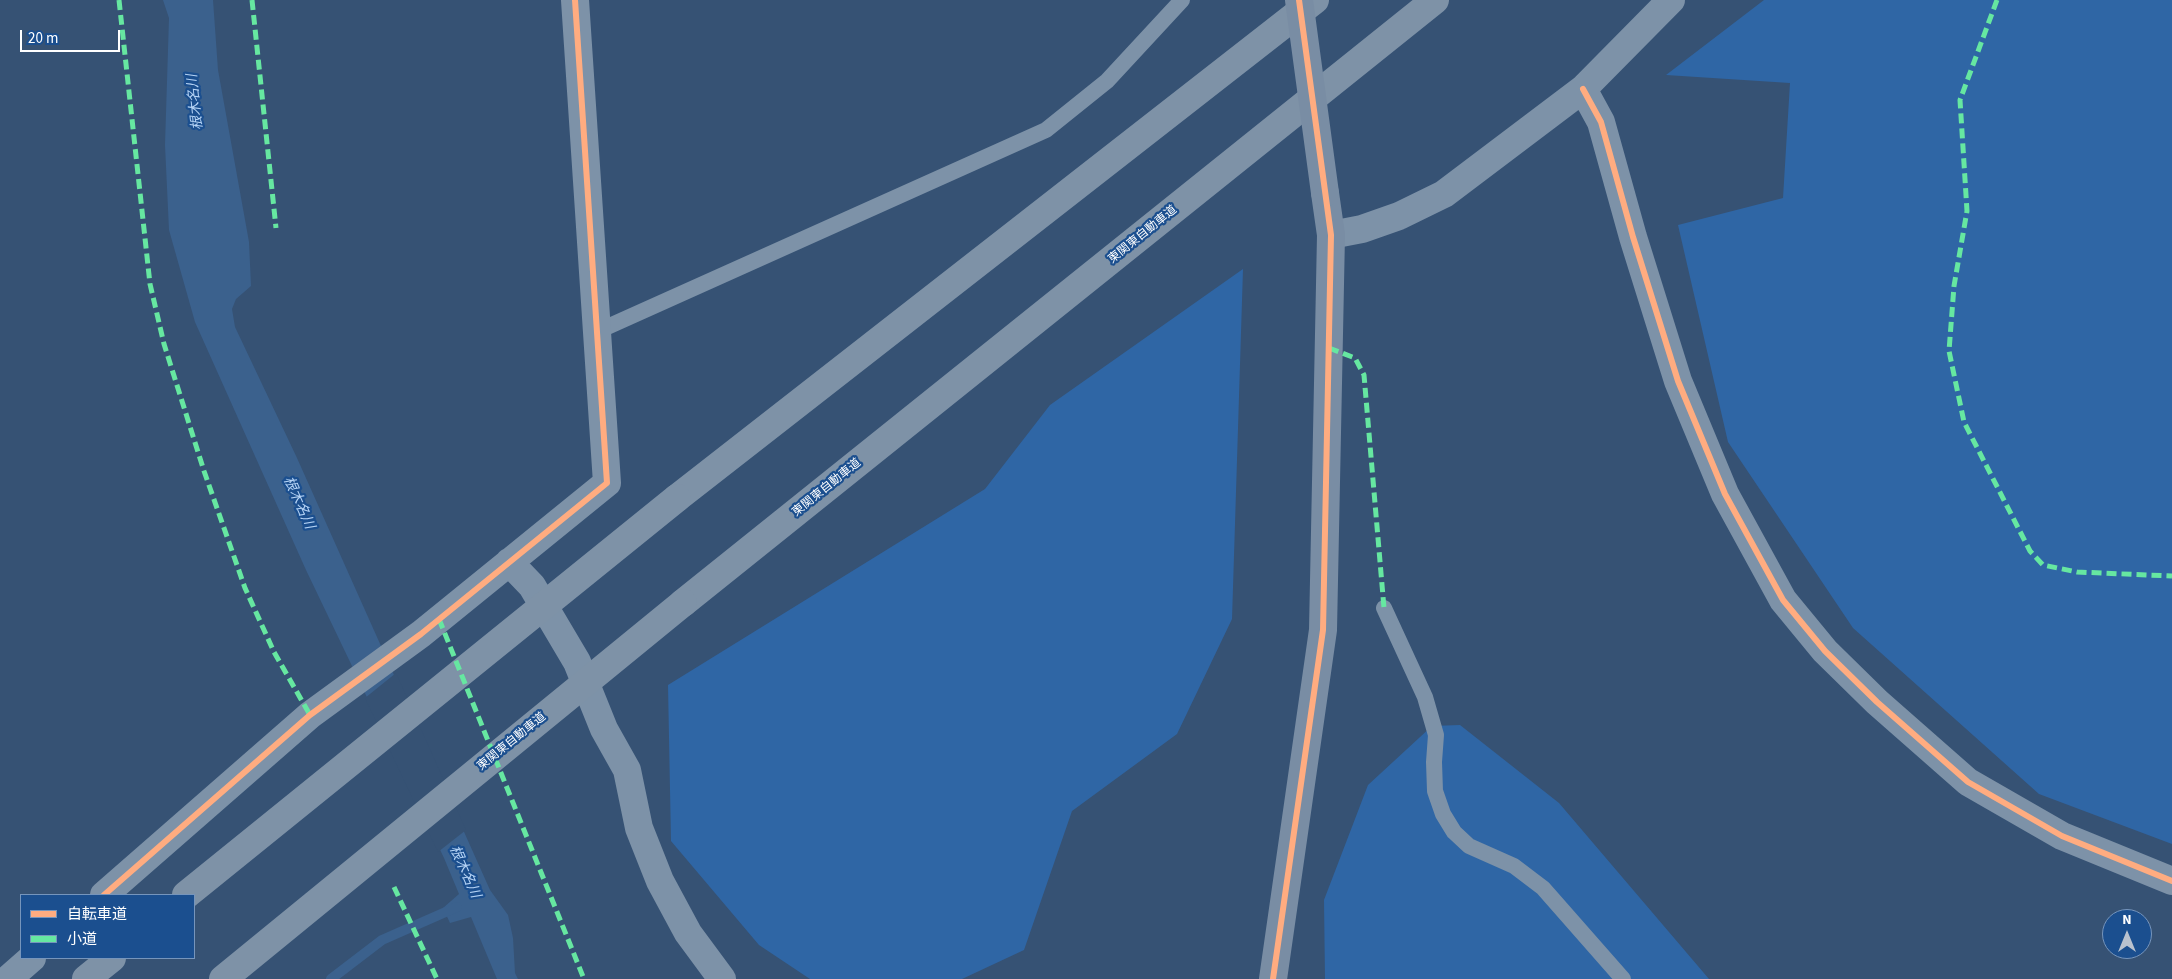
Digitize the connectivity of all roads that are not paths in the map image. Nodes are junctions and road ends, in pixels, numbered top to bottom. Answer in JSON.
{"nodes":[{"id":1,"x":575,"y":0,"type":"edge"},
{"id":2,"x":1182,"y":0,"type":"edge"},
{"id":3,"x":1299,"y":0,"type":"edge"},
{"id":4,"x":1315,"y":0,"type":"edge"},
{"id":5,"x":1435,"y":0,"type":"edge"},
{"id":6,"x":1671,"y":0,"type":"edge"},
{"id":7,"x":1582,"y":89,"type":"junction"},
{"id":8,"x":1331,"y":236,"type":"junction"},
{"id":9,"x":596,"y":332,"type":"junction"},
{"id":10,"x":508,"y":562,"type":"junction"},
{"id":11,"x":1384,"y":608,"type":"dead end"},
{"id":12,"x":2172,"y":881,"type":"edge"},
{"id":13,"x":105,"y":894,"type":"edge"},
{"id":14,"x":187,"y":894,"type":"edge"},
{"id":15,"x":31,"y":959,"type":"edge"},
{"id":16,"x":111,"y":959,"type":"edge"},
{"id":17,"x":8,"y":979,"type":"edge"},
{"id":18,"x":86,"y":979,"type":"edge"},
{"id":19,"x":223,"y":979,"type":"edge"},
{"id":20,"x":722,"y":979,"type":"edge"},
{"id":21,"x":1273,"y":979,"type":"edge"},
{"id":22,"x":1623,"y":979,"type":"edge"}],
"edges":[{"from":1,"to":9,"type":"street"},
{"from":2,"to":9,"type":"lane"},
{"from":3,"to":8,"type":"street","bridge":true},
{"from":4,"to":14,"type":"highway","bridge":true},
{"from":5,"to":19,"type":"highway","name":"東関東自動車道","bridge":true},
{"from":6,"to":7,"type":"street"},
{"from":7,"to":8,"type":"street"},
{"from":7,"to":12,"type":"street"},
{"from":8,"to":21,"type":"street"},
{"from":9,"to":10,"type":"street"},
{"from":10,"to":13,"type":"street"},
{"from":10,"to":20,"type":"street"},
{"from":11,"to":22,"type":"lane"},
{"from":15,"to":17,"type":"street"},
{"from":16,"to":18,"type":"highway"}]}
